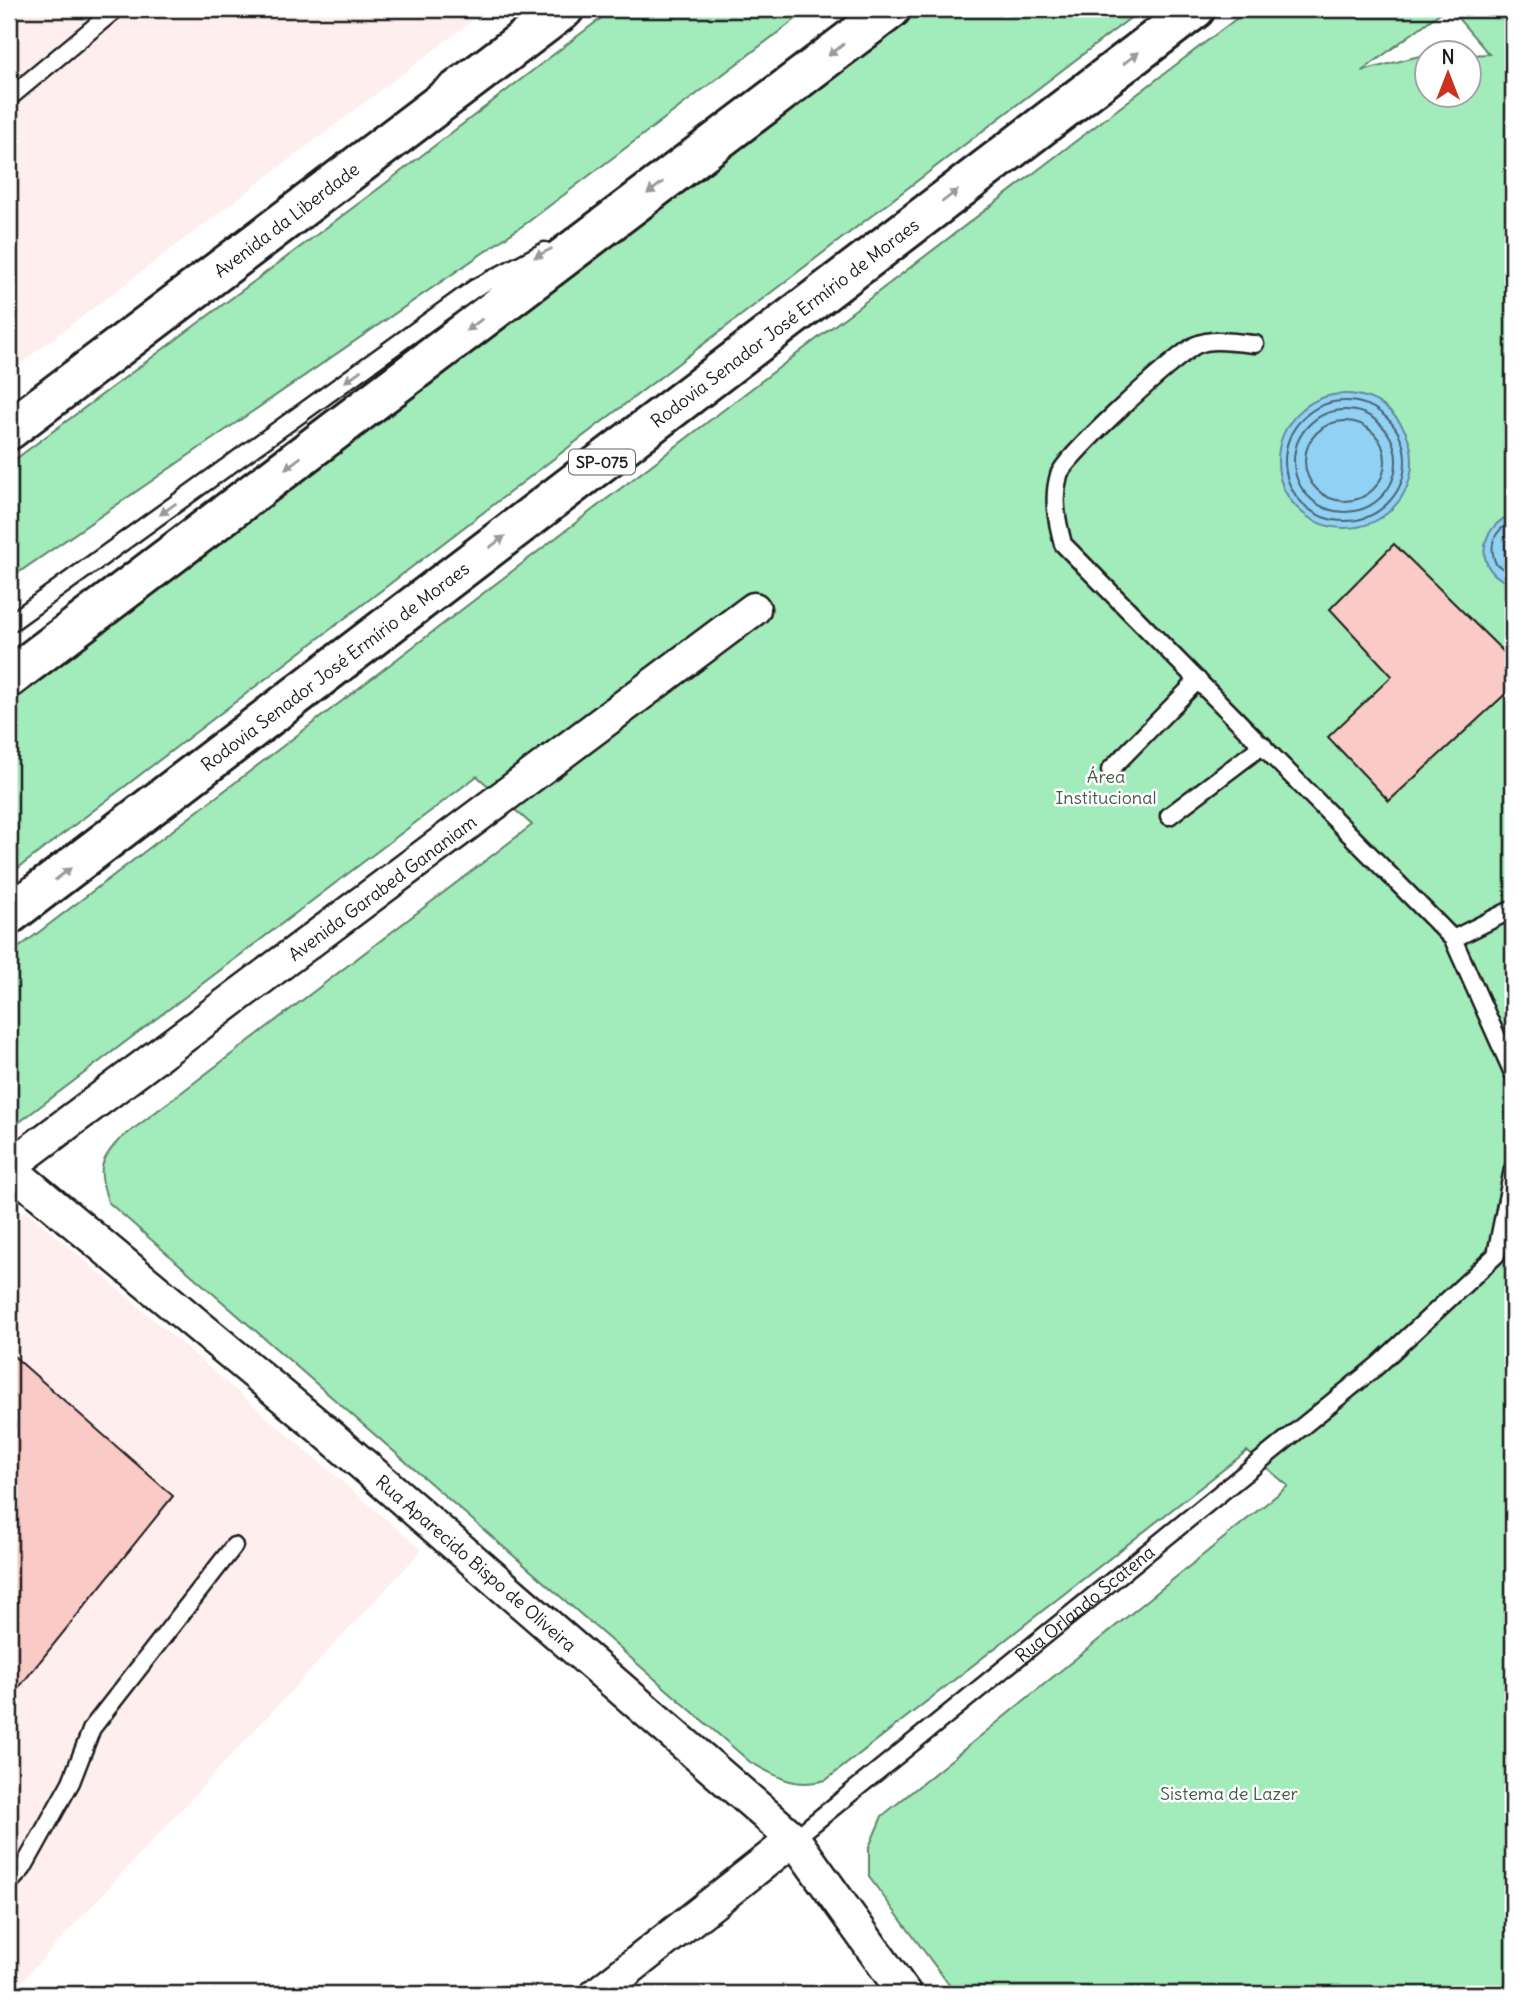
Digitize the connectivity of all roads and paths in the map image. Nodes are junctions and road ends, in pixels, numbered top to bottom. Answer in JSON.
{"nodes":[{"id":1,"x":116,"y":9,"type":"edge"},
{"id":2,"x":564,"y":9,"type":"edge"},
{"id":3,"x":891,"y":9,"type":"edge"},
{"id":4,"x":1195,"y":9,"type":"edge"},
{"id":5,"x":9,"y":98,"type":"edge"},
{"id":6,"x":625,"y":210,"type":"junction"},
{"id":7,"x":1255,"y":344,"type":"dead end"},
{"id":8,"x":9,"y":430,"type":"edge"},
{"id":9,"x":754,"y":609,"type":"dead end"},
{"id":10,"x":9,"y":624,"type":"edge"},
{"id":11,"x":9,"y":678,"type":"edge"},
{"id":12,"x":1198,"y":680,"type":"junction"},
{"id":13,"x":1263,"y":745,"type":"junction"},
{"id":14,"x":1110,"y":770,"type":"dead end"},
{"id":15,"x":1169,"y":816,"type":"dead end"},
{"id":16,"x":1513,"y":909,"type":"edge"},
{"id":17,"x":9,"y":915,"type":"edge"},
{"id":18,"x":1453,"y":939,"type":"junction"},
{"id":19,"x":1513,"y":1073,"type":"edge"},
{"id":20,"x":9,"y":1168,"type":"edge"},
{"id":21,"x":1513,"y":1169,"type":"edge"},
{"id":22,"x":234,"y":1546,"type":"dead end"},
{"id":23,"x":794,"y":1839,"type":"junction"},
{"id":24,"x":9,"y":1883,"type":"edge"},
{"id":25,"x":597,"y":1994,"type":"edge"},
{"id":26,"x":905,"y":1994,"type":"edge"}],
"edges":[{"from":1,"to":5,"type":"lane"},
{"from":2,"to":8,"type":"main road","name":"Avenida da Liberdade"},
{"from":3,"to":6,"type":"main road","one_way":true},
{"from":17,"to":4,"type":"main road","name":"Rodovia Senador José Ermírio de Moraes","number":"SP-075","one_way":true},
{"from":6,"to":10,"type":"lane","one_way":true},
{"from":6,"to":11,"type":"main road","one_way":true},
{"from":7,"to":12,"type":"lane"},
{"from":9,"to":20,"type":"street","name":"Avenida Garabed Gananiam"},
{"from":12,"to":13,"type":"lane"},
{"from":12,"to":14,"type":"lane"},
{"from":13,"to":15,"type":"lane"},
{"from":13,"to":18,"type":"lane"},
{"from":16,"to":18,"type":"lane"},
{"from":18,"to":19,"type":"lane"},
{"from":20,"to":23,"type":"street","name":"Rua Aparecido Bispo de Oliveira"},
{"from":21,"to":23,"type":"lane","name":"Rua Orlando Scatena"},
{"from":22,"to":24,"type":"lane"},
{"from":23,"to":25,"type":"street","name":"Rua Orlando Scatena"},
{"from":23,"to":26,"type":"street","name":"Rua Aparecido Bispo de Oliveira"}]}
